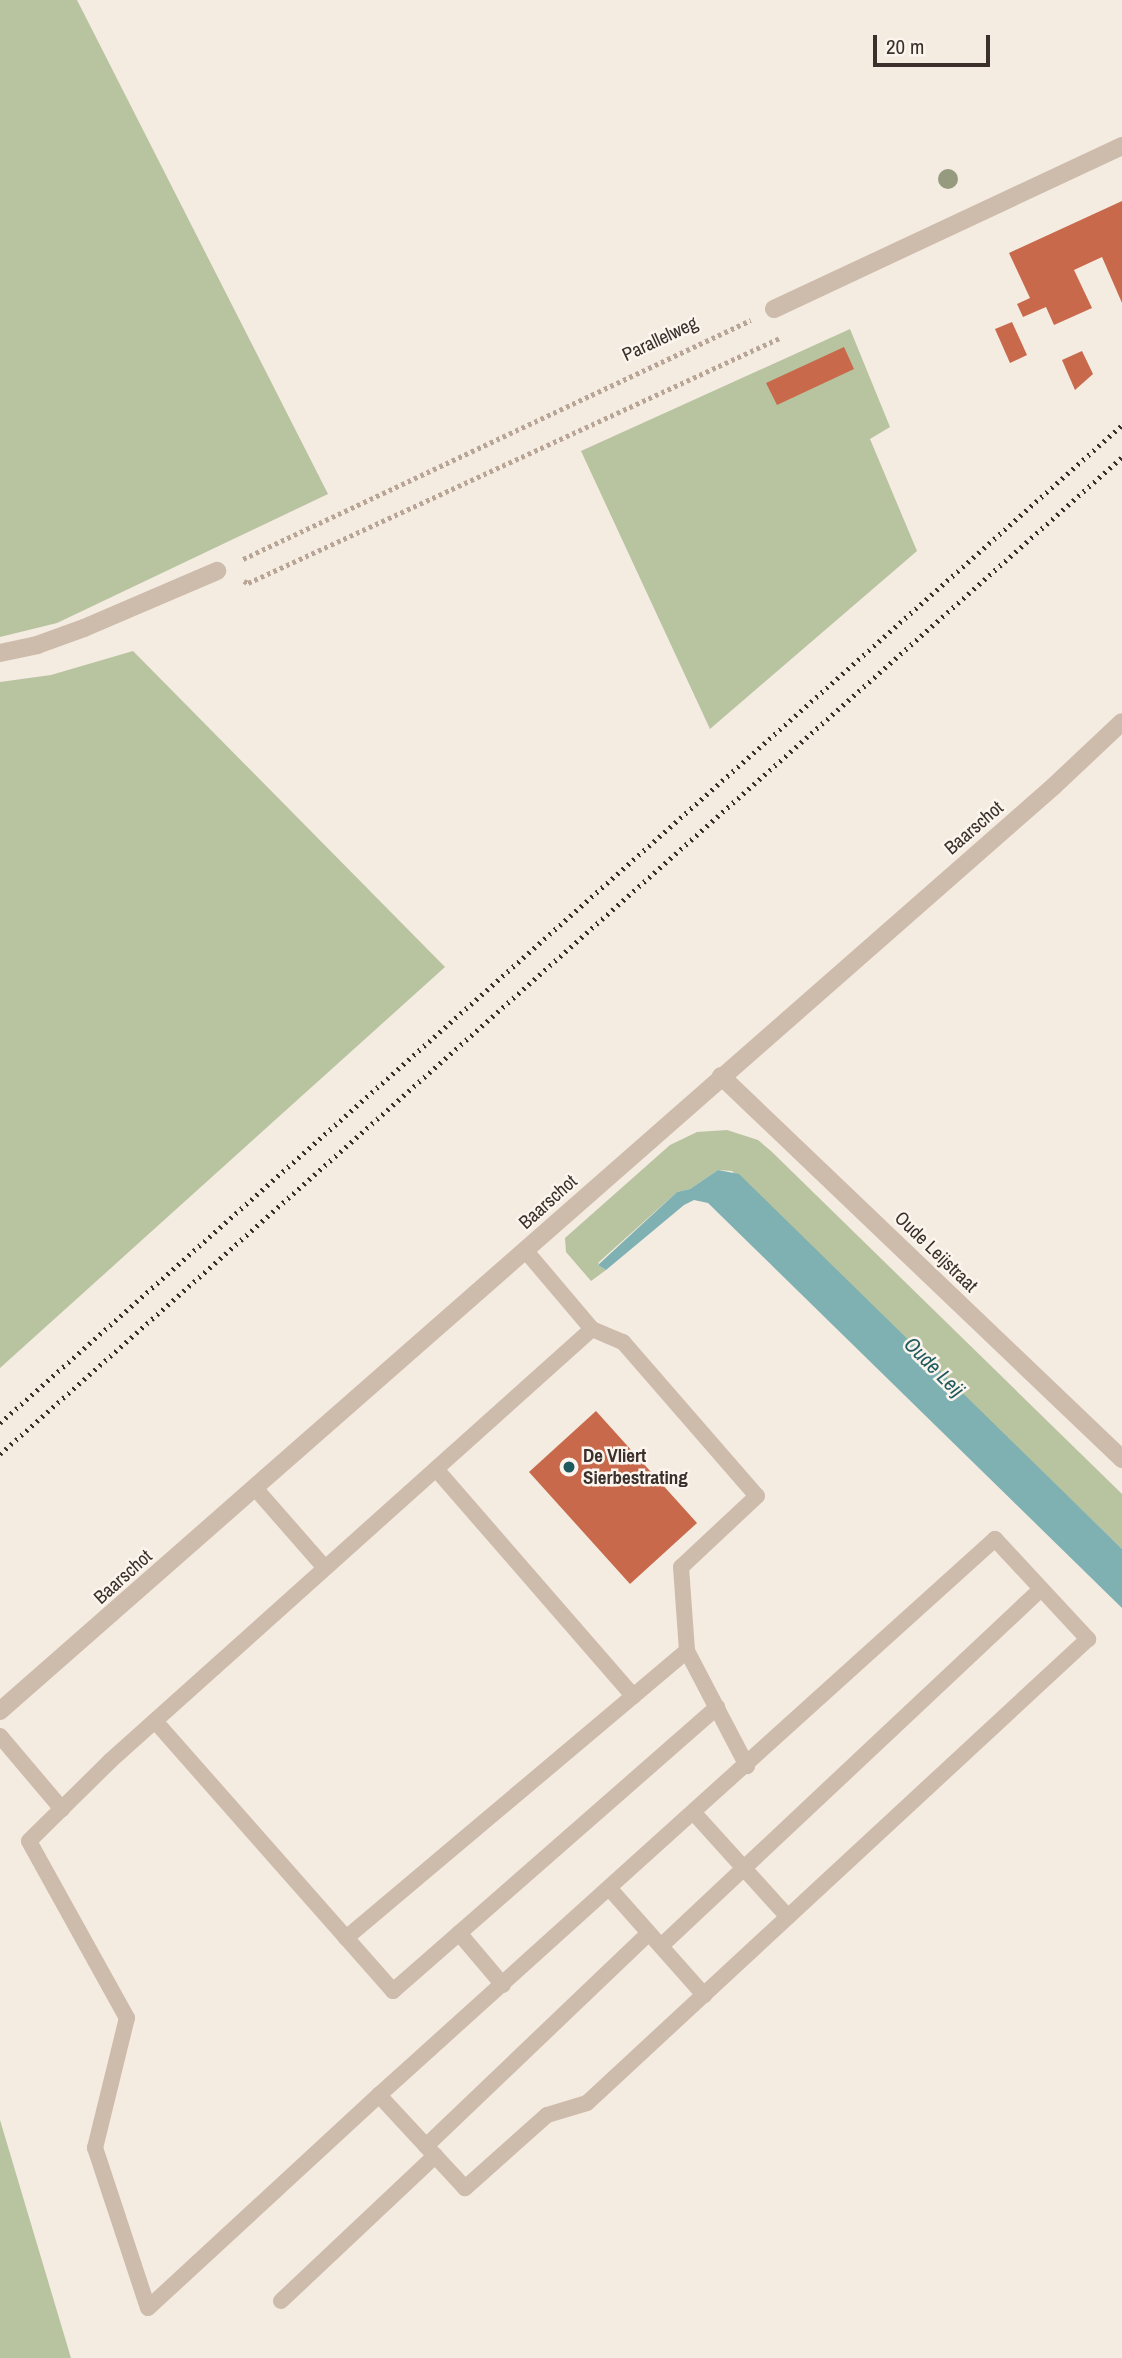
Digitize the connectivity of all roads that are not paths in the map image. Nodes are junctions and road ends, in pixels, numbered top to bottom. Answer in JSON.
{"nodes":[{"id":1,"x":1122,"y":146,"type":"edge"},
{"id":2,"x":774,"y":309,"type":"road end"},
{"id":3,"x":217,"y":572,"type":"road end"},
{"id":4,"x":0,"y":653,"type":"edge"},
{"id":5,"x":1122,"y":722,"type":"edge"},
{"id":6,"x":721,"y":1076,"type":"junction"},
{"id":7,"x":525,"y":1250,"type":"junction"},
{"id":8,"x":592,"y":1329,"type":"junction"},
{"id":9,"x":1122,"y":1458,"type":"edge"},
{"id":10,"x":436,"y":1469,"type":"junction"},
{"id":11,"x":255,"y":1488,"type":"junction"},
{"id":12,"x":325,"y":1568,"type":"junction"},
{"id":13,"x":1041,"y":1589,"type":"junction"},
{"id":14,"x":687,"y":1651,"type":"junction"},
{"id":15,"x":634,"y":1696,"type":"junction"},
{"id":16,"x":717,"y":1707,"type":"junction"},
{"id":17,"x":0,"y":1711,"type":"edge"},
{"id":18,"x":155,"y":1721,"type":"junction"},
{"id":19,"x":0,"y":1736,"type":"edge"},
{"id":20,"x":747,"y":1766,"type":"junction"},
{"id":21,"x":62,"y":1808,"type":"junction"},
{"id":22,"x":694,"y":1813,"type":"junction"},
{"id":23,"x":744,"y":1868,"type":"junction"},
{"id":24,"x":610,"y":1889,"type":"junction"},
{"id":25,"x":788,"y":1917,"type":"junction"},
{"id":26,"x":459,"y":1933,"type":"junction"},
{"id":27,"x":649,"y":1933,"type":"junction"},
{"id":28,"x":346,"y":1938,"type":"junction"},
{"id":29,"x":661,"y":1946,"type":"junction"},
{"id":30,"x":503,"y":1985,"type":"junction"},
{"id":31,"x":704,"y":1995,"type":"junction"},
{"id":32,"x":379,"y":2095,"type":"junction"},
{"id":33,"x":430,"y":2151,"type":"junction"},
{"id":34,"x":281,"y":2301,"type":"dead end"}],
"edges":[{"from":1,"to":2,"type":"street"},
{"from":3,"to":4,"type":"street"},
{"from":5,"to":6,"type":"street","name":"Baarschot"},
{"from":6,"to":7,"type":"street","name":"Baarschot"},
{"from":6,"to":9,"type":"street","name":"Oude Leijstraat"},
{"from":7,"to":8,"type":"lane"},
{"from":7,"to":11,"type":"street","name":"Baarschot"},
{"from":8,"to":10,"type":"lane"},
{"from":8,"to":14,"type":"lane"},
{"from":10,"to":12,"type":"lane"},
{"from":10,"to":15,"type":"lane"},
{"from":11,"to":12,"type":"lane"},
{"from":11,"to":17,"type":"street","name":"Baarschot"},
{"from":12,"to":18,"type":"lane"},
{"from":13,"to":20,"type":"lane"},
{"from":13,"to":23,"type":"lane"},
{"from":13,"to":25,"type":"lane"},
{"from":14,"to":15,"type":"lane"},
{"from":14,"to":16,"type":"lane"},
{"from":15,"to":28,"type":"lane"},
{"from":16,"to":20,"type":"lane"},
{"from":16,"to":26,"type":"lane"},
{"from":18,"to":21,"type":"lane"},
{"from":18,"to":28,"type":"lane"},
{"from":19,"to":21,"type":"lane"},
{"from":20,"to":22,"type":"lane"},
{"from":21,"to":32,"type":"lane"},
{"from":22,"to":23,"type":"lane"},
{"from":22,"to":24,"type":"lane"},
{"from":23,"to":25,"type":"lane"},
{"from":23,"to":29,"type":"lane"},
{"from":24,"to":27,"type":"lane"},
{"from":24,"to":30,"type":"lane"},
{"from":25,"to":31,"type":"lane"},
{"from":26,"to":28,"type":"lane"},
{"from":26,"to":30,"type":"lane"},
{"from":27,"to":29,"type":"lane"},
{"from":27,"to":33,"type":"lane"},
{"from":29,"to":31,"type":"lane"},
{"from":30,"to":32,"type":"lane"},
{"from":31,"to":33,"type":"lane"},
{"from":32,"to":33,"type":"lane"},
{"from":33,"to":34,"type":"lane"}]}
